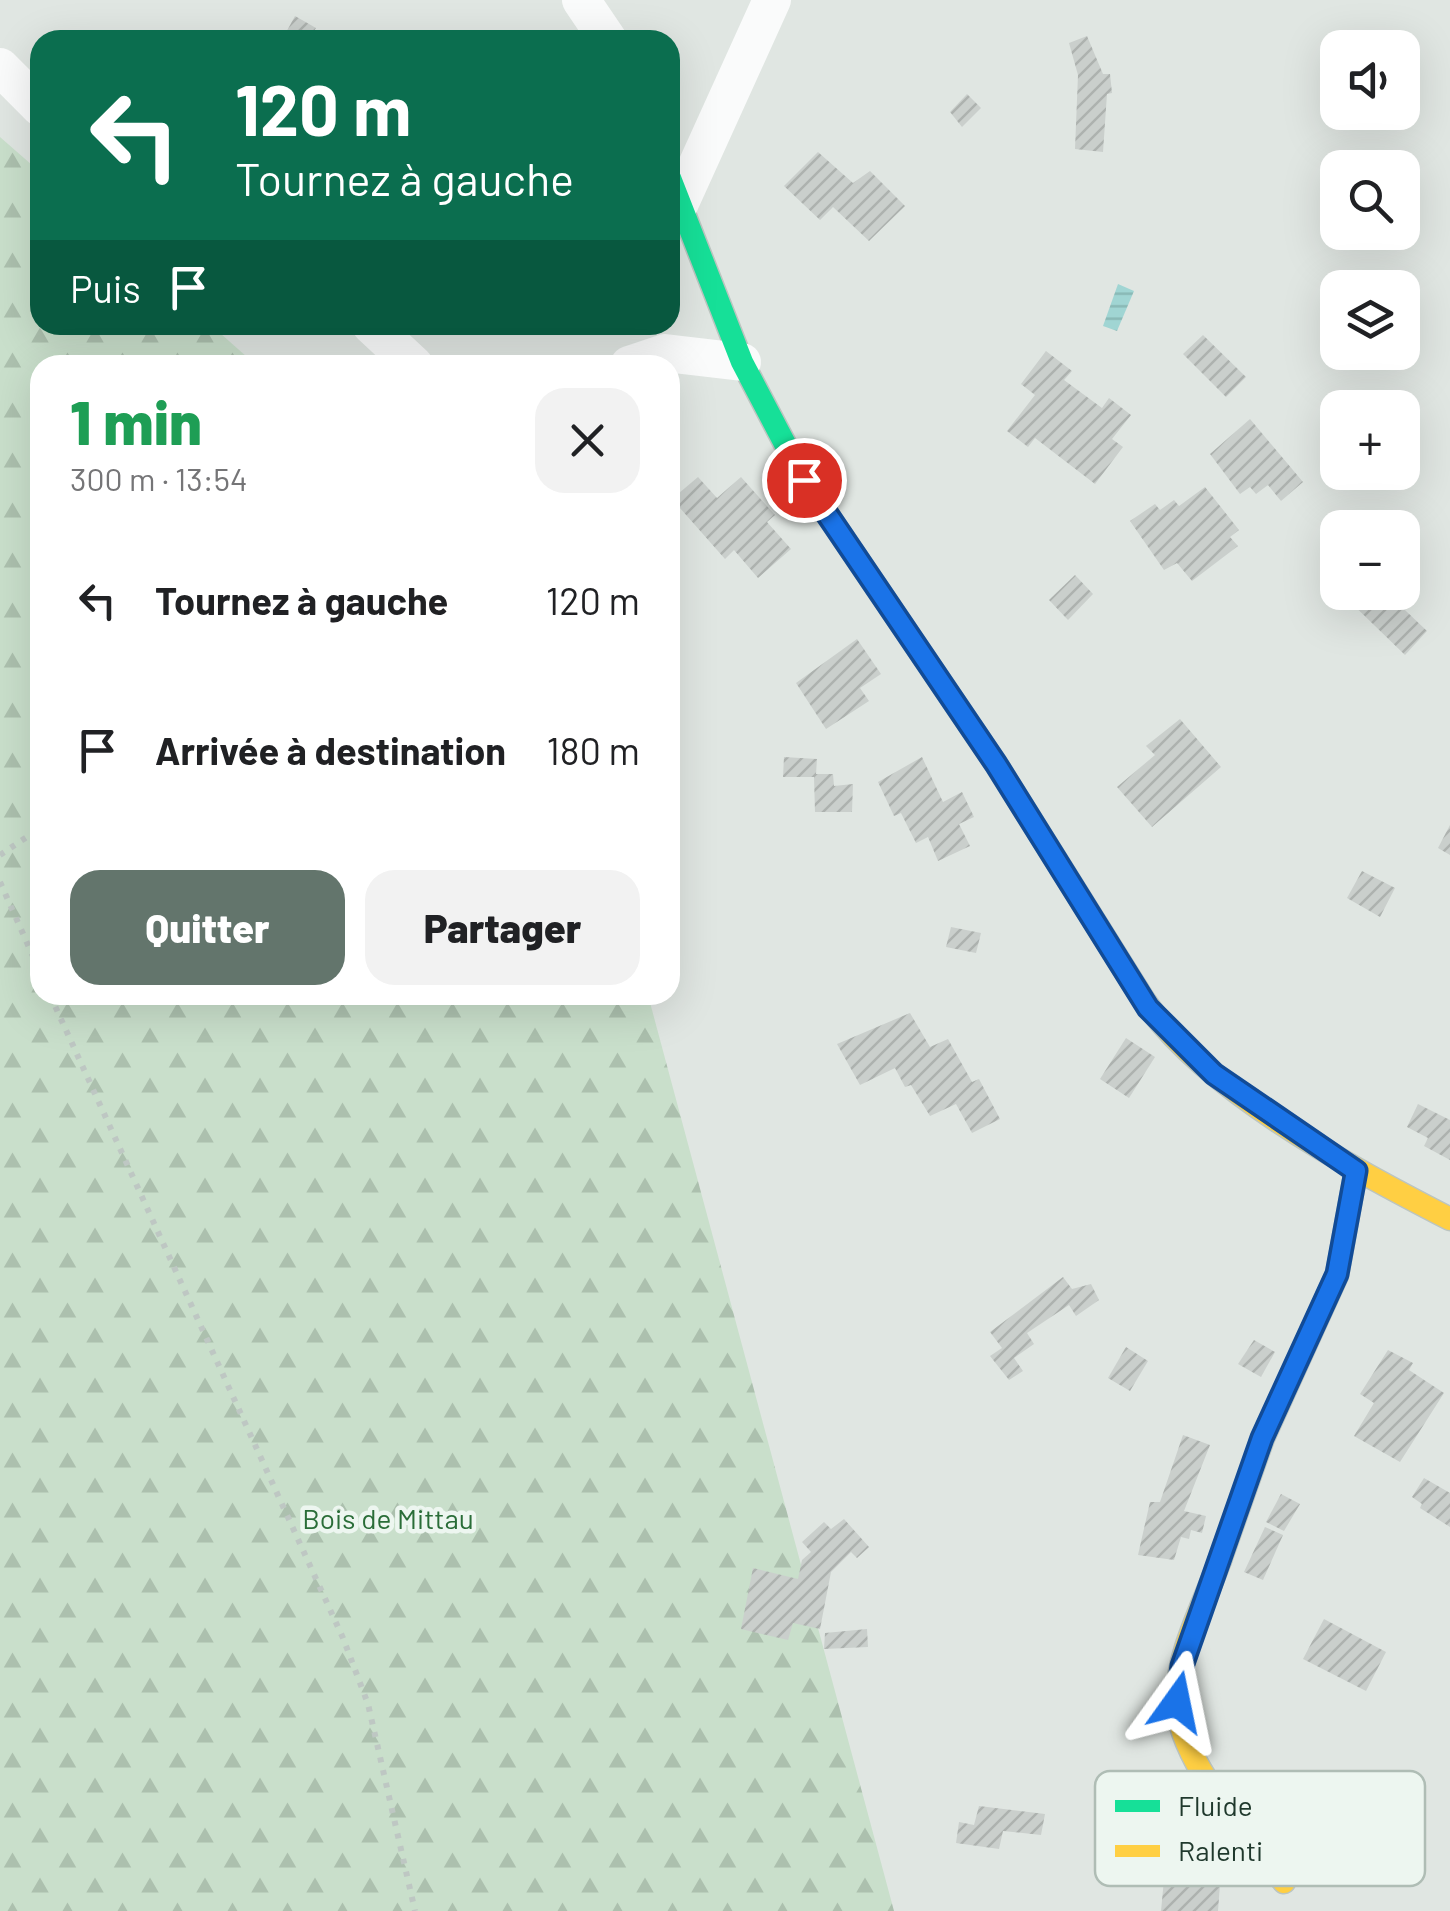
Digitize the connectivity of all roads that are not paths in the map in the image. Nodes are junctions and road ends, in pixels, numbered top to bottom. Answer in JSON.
{"nodes":[{"id":1,"x":581,"y":0,"type":"edge"},
{"id":2,"x":772,"y":0,"type":"edge"},
{"id":3,"x":601,"y":30,"type":"edge"},
{"id":4,"x":0,"y":66,"type":"edge"},
{"id":5,"x":30,"y":96,"type":"edge"},
{"id":6,"x":680,"y":181,"type":"edge"},
{"id":7,"x":680,"y":204,"type":"edge"},
{"id":8,"x":382,"y":335,"type":"edge"},
{"id":9,"x":403,"y":355,"type":"edge"},
{"id":10,"x":659,"y":355,"type":"edge"},
{"id":11,"x":742,"y":362,"type":"junction"},
{"id":12,"x":1356,"y":1171,"type":"junction"},
{"id":13,"x":1450,"y":1219,"type":"edge"},
{"id":14,"x":1206,"y":1771,"type":"edge"}],
"edges":[{"from":1,"to":3,"type":"street"},
{"from":2,"to":6,"type":"street"},
{"from":4,"to":5,"type":"street"},
{"from":7,"to":11,"type":"street"},
{"from":8,"to":9,"type":"street"},
{"from":10,"to":11,"type":"street"},
{"from":11,"to":12,"type":"street"},
{"from":12,"to":13,"type":"street"},
{"from":12,"to":14,"type":"street"}]}
